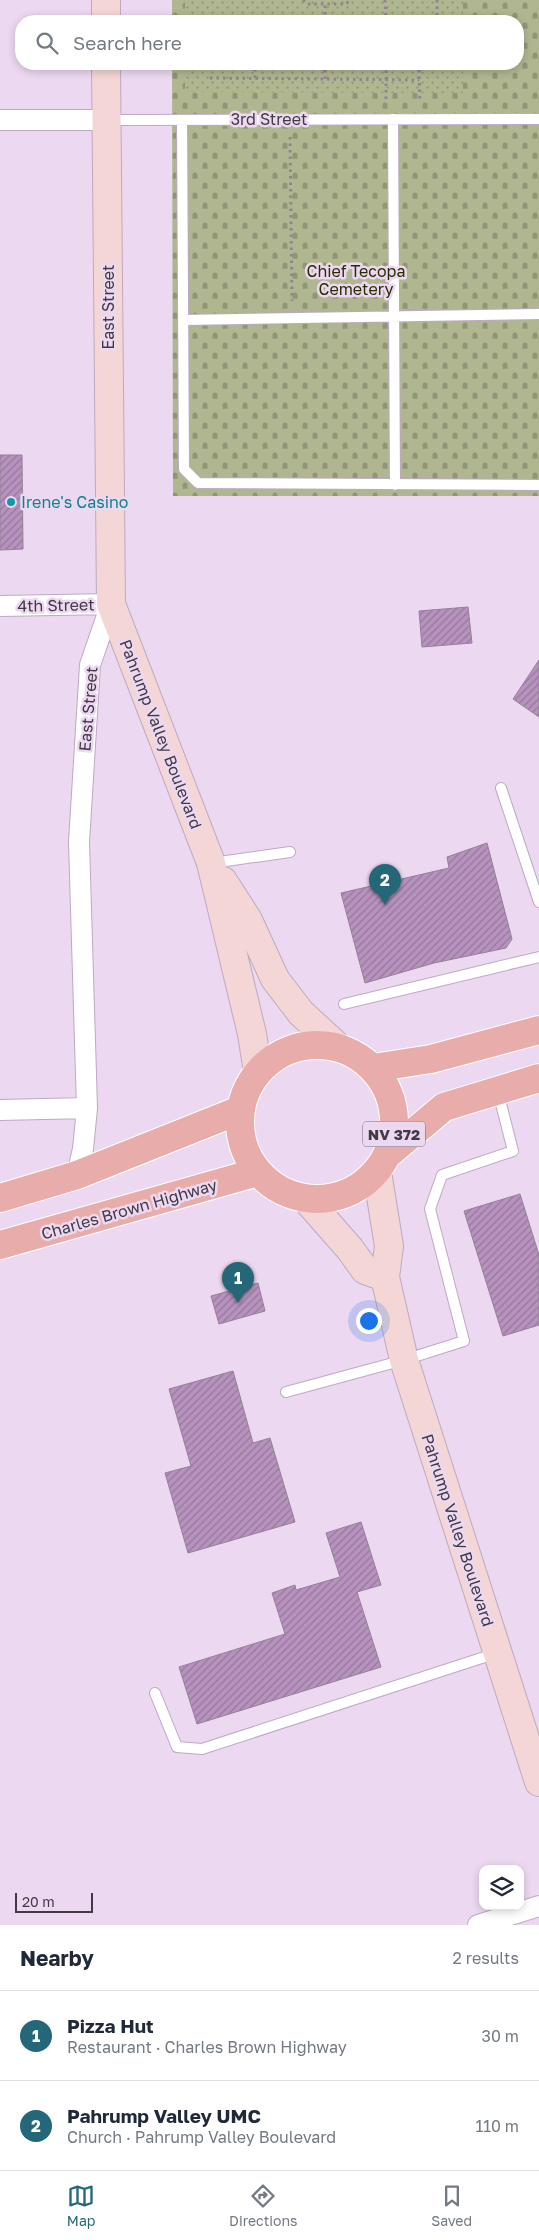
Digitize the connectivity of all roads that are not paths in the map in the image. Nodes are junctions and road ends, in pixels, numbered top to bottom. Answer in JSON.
{"nodes":[{"id":1,"x":106,"y":0,"type":"edge"},
{"id":2,"x":106,"y":15,"type":"edge"},
{"id":3,"x":106,"y":70,"type":"edge"},
{"id":4,"x":390,"y":119,"type":"junction"},
{"id":5,"x":539,"y":119,"type":"edge"},
{"id":6,"x":0,"y":120,"type":"edge"},
{"id":7,"x":107,"y":120,"type":"junction"},
{"id":8,"x":182,"y":120,"type":"junction"},
{"id":9,"x":539,"y":314,"type":"edge"},
{"id":10,"x":394,"y":316,"type":"junction"},
{"id":11,"x":183,"y":320,"type":"junction"},
{"id":12,"x":395,"y":485,"type":"junction"},
{"id":13,"x":539,"y":485,"type":"edge"},
{"id":14,"x":111,"y":604,"type":"junction"},
{"id":15,"x":0,"y":606,"type":"edge"},
{"id":16,"x":501,"y":788,"type":"dead end"},
{"id":17,"x":290,"y":852,"type":"dead end"},
{"id":18,"x":211,"y":863,"type":"junction"},
{"id":19,"x":539,"y":902,"type":"edge"},
{"id":20,"x":539,"y":957,"type":"edge"},
{"id":21,"x":344,"y":1004,"type":"dead end"},
{"id":22,"x":539,"y":1030,"type":"edge"},
{"id":23,"x":338,"y":1047,"type":"junction"},
{"id":24,"x":373,"y":1068,"type":"junction"},
{"id":25,"x":258,"y":1072,"type":"junction"},
{"id":26,"x":539,"y":1078,"type":"edge"},
{"id":27,"x":498,"y":1091,"type":"junction"},
{"id":28,"x":87,"y":1108,"type":"junction"},
{"id":29,"x":0,"y":1110,"type":"edge"},
{"id":30,"x":240,"y":1110,"type":"junction"},
{"id":31,"x":382,"y":1163,"type":"junction"},
{"id":32,"x":258,"y":1172,"type":"junction"},
{"id":33,"x":77,"y":1175,"type":"junction"},
{"id":34,"x":0,"y":1198,"type":"edge"},
{"id":35,"x":306,"y":1199,"type":"junction"},
{"id":36,"x":0,"y":1245,"type":"edge"},
{"id":37,"x":385,"y":1277,"type":"junction"},
{"id":38,"x":404,"y":1360,"type":"junction"},
{"id":39,"x":286,"y":1392,"type":"dead end"},
{"id":40,"x":498,"y":1653,"type":"junction"},
{"id":41,"x":155,"y":1693,"type":"dead end"},
{"id":42,"x":539,"y":1782,"type":"edge"},
{"id":43,"x":539,"y":1906,"type":"edge"},
{"id":44,"x":478,"y":1925,"type":"edge"}],
"edges":[{"from":1,"to":2,"type":"street"},
{"from":3,"to":7,"type":"street","name":"East Street"},
{"from":4,"to":5,"type":"lane","name":"3rd Street"},
{"from":4,"to":8,"type":"lane","name":"3rd Street"},
{"from":4,"to":10,"type":"lane"},
{"from":6,"to":7,"type":"street","name":"3rd Street"},
{"from":7,"to":8,"type":"lane","name":"3rd Street"},
{"from":7,"to":14,"type":"street","name":"East Street"},
{"from":8,"to":11,"type":"lane"},
{"from":9,"to":10,"type":"lane"},
{"from":10,"to":11,"type":"lane"},
{"from":10,"to":12,"type":"lane"},
{"from":11,"to":12,"type":"lane"},
{"from":12,"to":13,"type":"lane"},
{"from":14,"to":15,"type":"street","name":"4th Street"},
{"from":14,"to":18,"type":"street","name":"Pahrump Valley Boulevard"},
{"from":14,"to":28,"type":"street","name":"East Street"},
{"from":16,"to":19,"type":"lane"},
{"from":17,"to":18,"type":"lane"},
{"from":18,"to":23,"type":"street","name":"Pahrump Valley Boulevard"},
{"from":18,"to":25,"type":"street","name":"Pahrump Valley Boulevard"},
{"from":20,"to":21,"type":"lane"},
{"from":22,"to":24,"type":"main road"},
{"from":23,"to":24,"type":"main road","number":"NV 372"},
{"from":23,"to":25,"type":"main road","number":"NV 372"},
{"from":24,"to":31,"type":"main road","number":"NV 372"},
{"from":25,"to":30,"type":"main road","number":"NV 372"},
{"from":26,"to":27,"type":"main road","number":"NV 372"},
{"from":27,"to":31,"type":"main road","number":"NV 372"},
{"from":27,"to":38,"type":"lane"},
{"from":28,"to":29,"type":"street"},
{"from":28,"to":33,"type":"street","name":"East Street"},
{"from":30,"to":32,"type":"main road","number":"NV 372"},
{"from":30,"to":33,"type":"main road"},
{"from":31,"to":35,"type":"main road","number":"NV 372"},
{"from":31,"to":37,"type":"street","name":"Pahrump Valley Boulevard"},
{"from":32,"to":35,"type":"main road","number":"NV 372"},
{"from":32,"to":36,"type":"main road","name":"Charles Brown Highway"},
{"from":33,"to":34,"type":"main road"},
{"from":35,"to":37,"type":"street"},
{"from":37,"to":38,"type":"street","name":"Pahrump Valley Boulevard"},
{"from":38,"to":39,"type":"lane"},
{"from":38,"to":40,"type":"street","name":"Pahrump Valley Boulevard"},
{"from":40,"to":41,"type":"lane"},
{"from":40,"to":42,"type":"street","name":"Pahrump Valley Boulevard"},
{"from":43,"to":44,"type":"street"}]}
